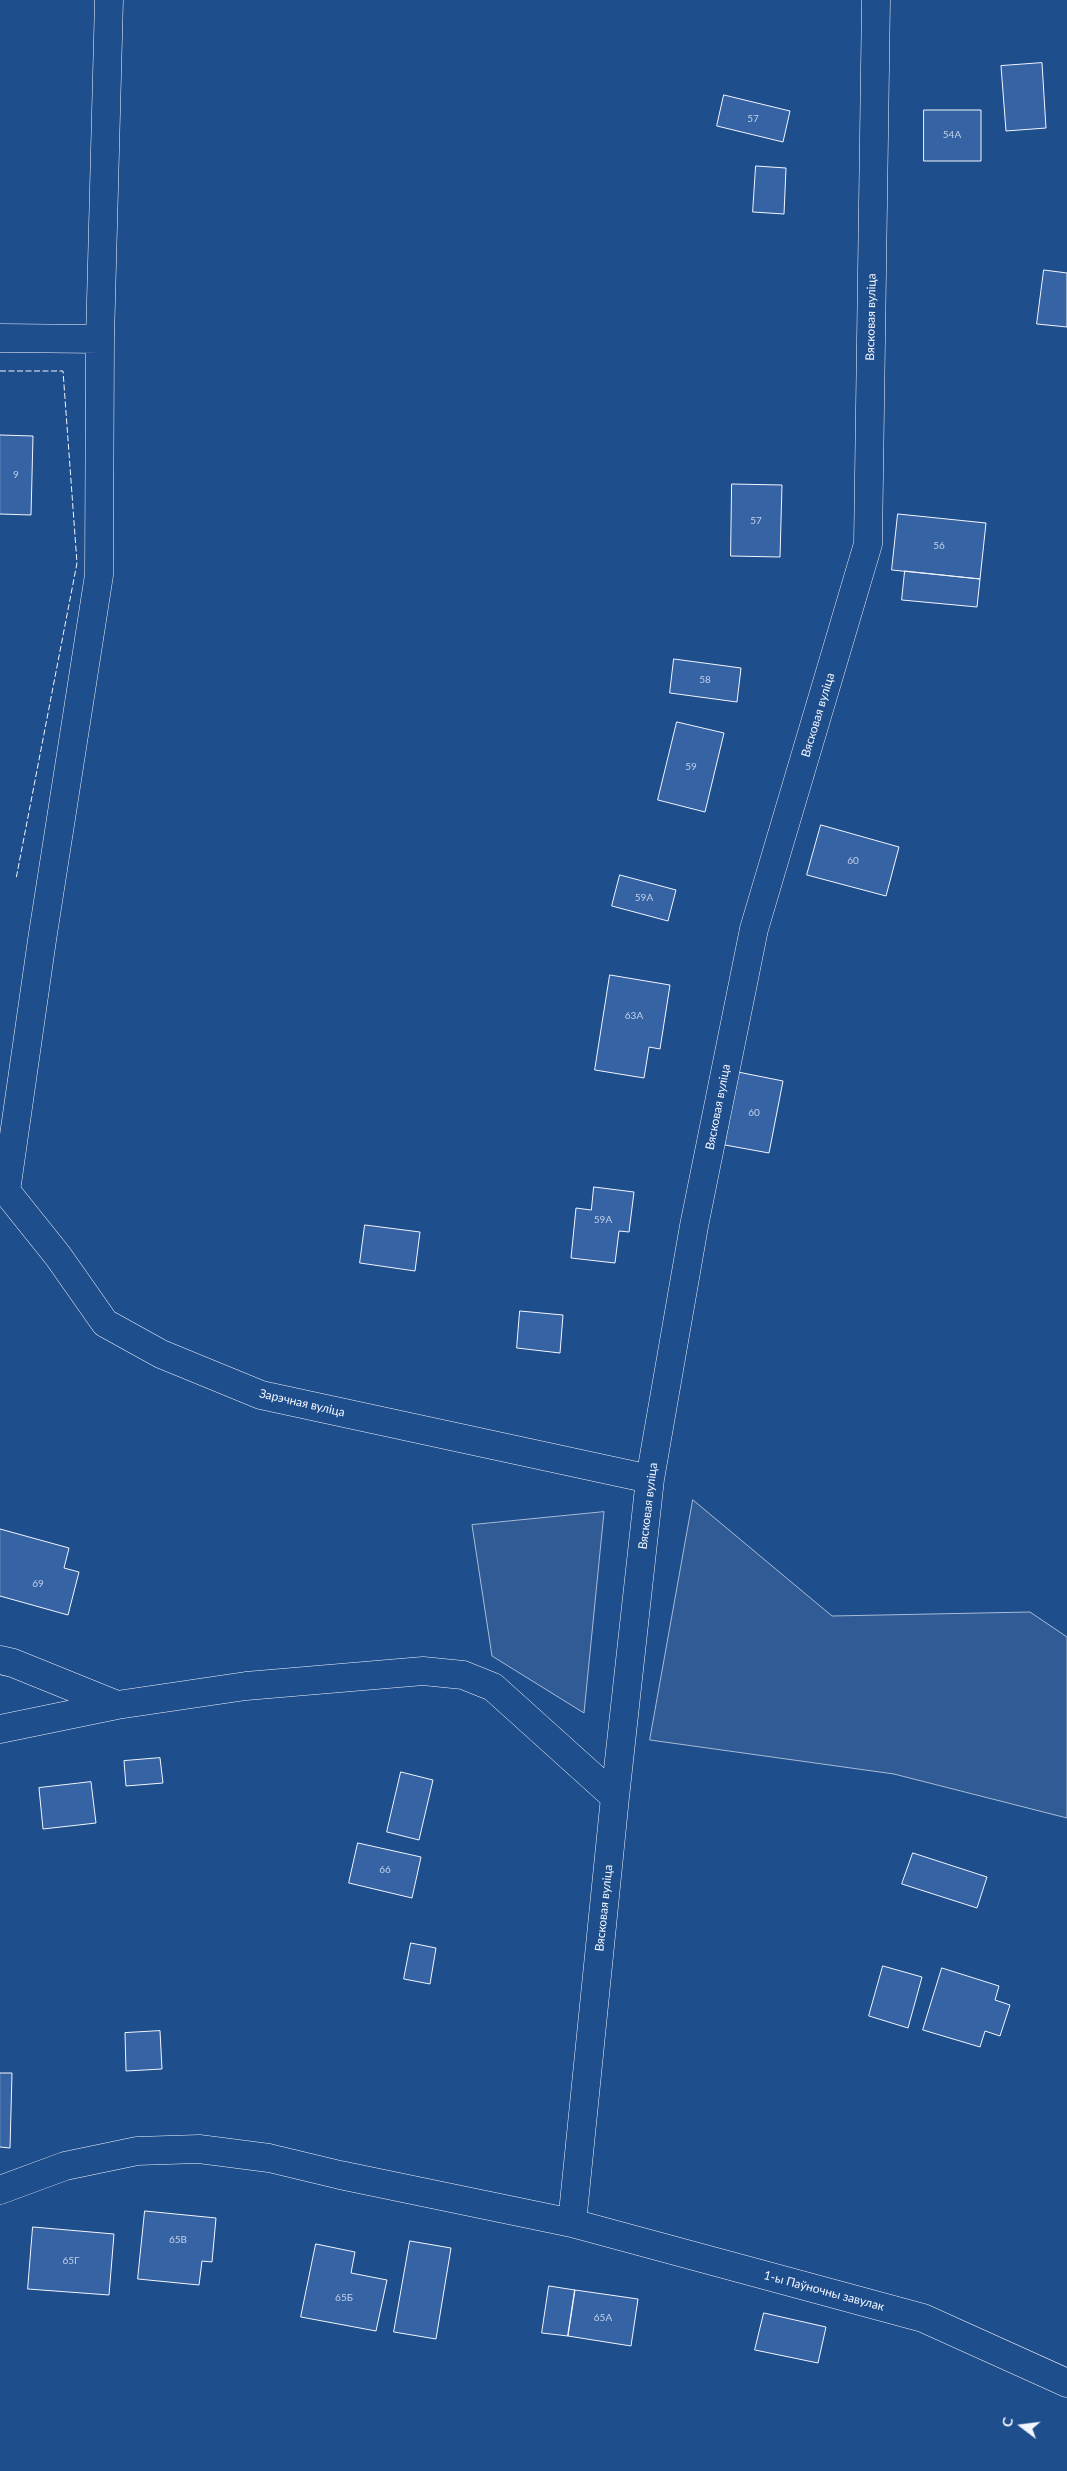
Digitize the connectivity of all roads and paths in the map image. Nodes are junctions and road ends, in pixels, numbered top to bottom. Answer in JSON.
{"nodes":[{"id":1,"x":109,"y":0,"type":"edge"},
{"id":2,"x":876,"y":0,"type":"edge"},
{"id":3,"x":0,"y":338,"type":"edge"},
{"id":4,"x":100,"y":340,"type":"junction"},
{"id":5,"x":3,"y":1190,"type":"edge"},
{"id":6,"x":650,"y":1479,"type":"junction"},
{"id":7,"x":0,"y":1660,"type":"edge"},
{"id":8,"x":117,"y":1705,"type":"junction"},
{"id":9,"x":0,"y":1728,"type":"edge"},
{"id":10,"x":615,"y":1797,"type":"junction"},
{"id":11,"x":0,"y":2190,"type":"edge"},
{"id":12,"x":572,"y":2224,"type":"junction"},
{"id":13,"x":1067,"y":2383,"type":"edge"}],
"edges":[{"from":1,"to":4,"type":"street"},
{"from":2,"to":6,"type":"street","name":"Вясковая вуліца"},
{"from":3,"to":4,"type":"street"},
{"from":4,"to":5,"type":"street"},
{"from":5,"to":6,"type":"street","name":"Зарэчная вуліца"},
{"from":6,"to":10,"type":"street","name":"Вясковая вуліца"},
{"from":7,"to":8,"type":"street"},
{"from":8,"to":9,"type":"street"},
{"from":8,"to":10,"type":"street"},
{"from":10,"to":12,"type":"street","name":"Вясковая вуліца"},
{"from":11,"to":12,"type":"street","name":"1-ы Паўночны завулак"},
{"from":12,"to":13,"type":"street","name":"1-ы Паўночны завулак"}]}
